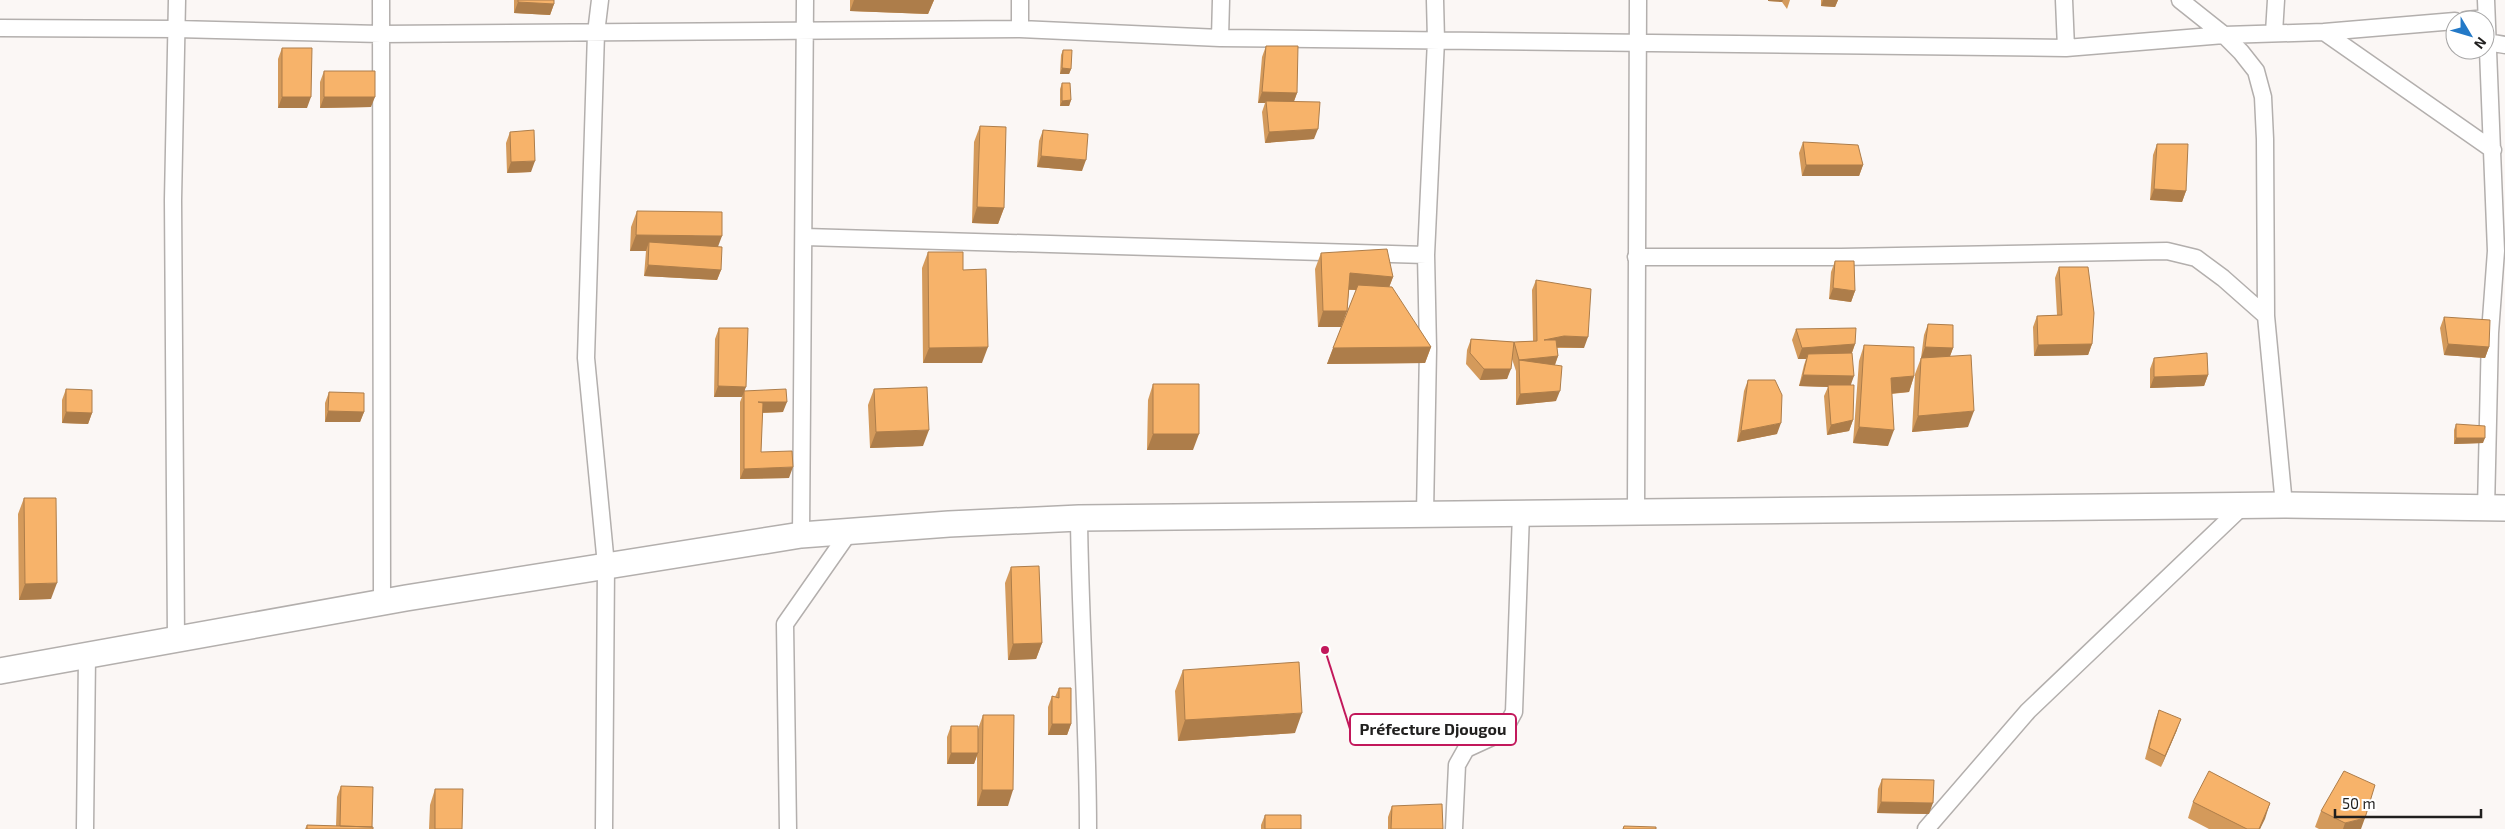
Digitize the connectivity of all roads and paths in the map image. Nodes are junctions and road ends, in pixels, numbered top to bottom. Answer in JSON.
{"nodes":[{"id":1,"x":177,"y":0,"type":"edge"},
{"id":2,"x":381,"y":0,"type":"edge"},
{"id":3,"x":600,"y":0,"type":"edge"},
{"id":4,"x":805,"y":0,"type":"edge"},
{"id":5,"x":1020,"y":0,"type":"edge"},
{"id":6,"x":1221,"y":0,"type":"edge"},
{"id":7,"x":1435,"y":0,"type":"edge"},
{"id":8,"x":1638,"y":0,"type":"edge"},
{"id":9,"x":2064,"y":0,"type":"edge"},
{"id":10,"x":2180,"y":0,"type":"edge"},
{"id":11,"x":2276,"y":0,"type":"edge"},
{"id":12,"x":2445,"y":22,"type":"edge"},
{"id":13,"x":0,"y":28,"type":"edge"},
{"id":14,"x":176,"y":29,"type":"junction"},
{"id":15,"x":1020,"y":29,"type":"junction"},
{"id":16,"x":806,"y":30,"type":"junction"},
{"id":17,"x":2324,"y":32,"type":"junction"},
{"id":18,"x":596,"y":33,"type":"junction"},
{"id":19,"x":2274,"y":33,"type":"junction"},
{"id":20,"x":381,"y":34,"type":"junction"},
{"id":21,"x":2224,"y":35,"type":"junction"},
{"id":22,"x":1220,"y":38,"type":"junction"},
{"id":23,"x":1436,"y":40,"type":"junction"},
{"id":24,"x":1637,"y":41,"type":"junction"},
{"id":25,"x":2066,"y":48,"type":"junction"},
{"id":26,"x":2488,"y":60,"type":"edge"},
{"id":27,"x":2493,"y":150,"type":"junction"},
{"id":28,"x":805,"y":238,"type":"junction"},
{"id":29,"x":2500,"y":251,"type":"edge"},
{"id":30,"x":1426,"y":255,"type":"junction"},
{"id":31,"x":1636,"y":257,"type":"junction"},
{"id":32,"x":2266,"y":316,"type":"junction"},
{"id":33,"x":2244,"y":505,"type":"junction"},
{"id":34,"x":2284,"y":505,"type":"junction"},
{"id":35,"x":2495,"y":508,"type":"edge"},
{"id":36,"x":1636,"y":511,"type":"junction"},
{"id":37,"x":1521,"y":513,"type":"junction"},
{"id":38,"x":1425,"y":514,"type":"junction"},
{"id":39,"x":1079,"y":518,"type":"junction"},
{"id":40,"x":850,"y":531,"type":"junction"},
{"id":41,"x":801,"y":535,"type":"junction"},
{"id":42,"x":606,"y":565,"type":"junction"},
{"id":43,"x":382,"y":602,"type":"junction"},
{"id":44,"x":176,"y":640,"type":"junction"},
{"id":45,"x":87,"y":656,"type":"junction"},
{"id":46,"x":0,"y":671,"type":"edge"},
{"id":47,"x":85,"y":829,"type":"edge"},
{"id":48,"x":604,"y":829,"type":"edge"},
{"id":49,"x":788,"y":829,"type":"edge"},
{"id":50,"x":1088,"y":829,"type":"edge"},
{"id":51,"x":1454,"y":829,"type":"edge"},
{"id":52,"x":1926,"y":829,"type":"edge"}],
"edges":[{"from":1,"to":14,"type":"street"},
{"from":2,"to":20,"type":"street"},
{"from":3,"to":18,"type":"street"},
{"from":4,"to":16,"type":"street"},
{"from":5,"to":15,"type":"street"},
{"from":6,"to":22,"type":"street"},
{"from":7,"to":23,"type":"street"},
{"from":8,"to":24,"type":"street"},
{"from":9,"to":25,"type":"street"},
{"from":10,"to":21,"type":"street"},
{"from":11,"to":19,"type":"street"},
{"from":12,"to":17,"type":"street"},
{"from":13,"to":14,"type":"street"},
{"from":14,"to":20,"type":"street"},
{"from":14,"to":44,"type":"street"},
{"from":15,"to":16,"type":"street"},
{"from":15,"to":22,"type":"street"},
{"from":16,"to":18,"type":"street"},
{"from":16,"to":28,"type":"street"},
{"from":17,"to":19,"type":"street"},
{"from":17,"to":27,"type":"street"},
{"from":18,"to":20,"type":"street"},
{"from":18,"to":42,"type":"street"},
{"from":19,"to":21,"type":"street"},
{"from":20,"to":43,"type":"street"},
{"from":21,"to":25,"type":"street"},
{"from":21,"to":32,"type":"street"},
{"from":22,"to":23,"type":"street"},
{"from":23,"to":24,"type":"street"},
{"from":23,"to":30,"type":"street"},
{"from":24,"to":25,"type":"street"},
{"from":24,"to":31,"type":"street"},
{"from":26,"to":27,"type":"street"},
{"from":27,"to":29,"type":"street"},
{"from":28,"to":30,"type":"street"},
{"from":28,"to":41,"type":"street"},
{"from":29,"to":35,"type":"street"},
{"from":30,"to":38,"type":"street"},
{"from":31,"to":32,"type":"street"},
{"from":31,"to":36,"type":"street"},
{"from":32,"to":34,"type":"street"},
{"from":33,"to":34,"type":"main road"},
{"from":33,"to":36,"type":"main road"},
{"from":33,"to":52,"type":"street"},
{"from":34,"to":35,"type":"main road"},
{"from":36,"to":37,"type":"main road"},
{"from":37,"to":38,"type":"main road"},
{"from":37,"to":51,"type":"street"},
{"from":38,"to":39,"type":"main road"},
{"from":39,"to":40,"type":"main road"},
{"from":39,"to":50,"type":"street"},
{"from":40,"to":41,"type":"main road"},
{"from":40,"to":49,"type":"street"},
{"from":41,"to":42,"type":"main road"},
{"from":42,"to":43,"type":"main road"},
{"from":42,"to":48,"type":"street"},
{"from":43,"to":44,"type":"main road"},
{"from":44,"to":45,"type":"main road"},
{"from":45,"to":46,"type":"main road"},
{"from":45,"to":47,"type":"street"}]}
